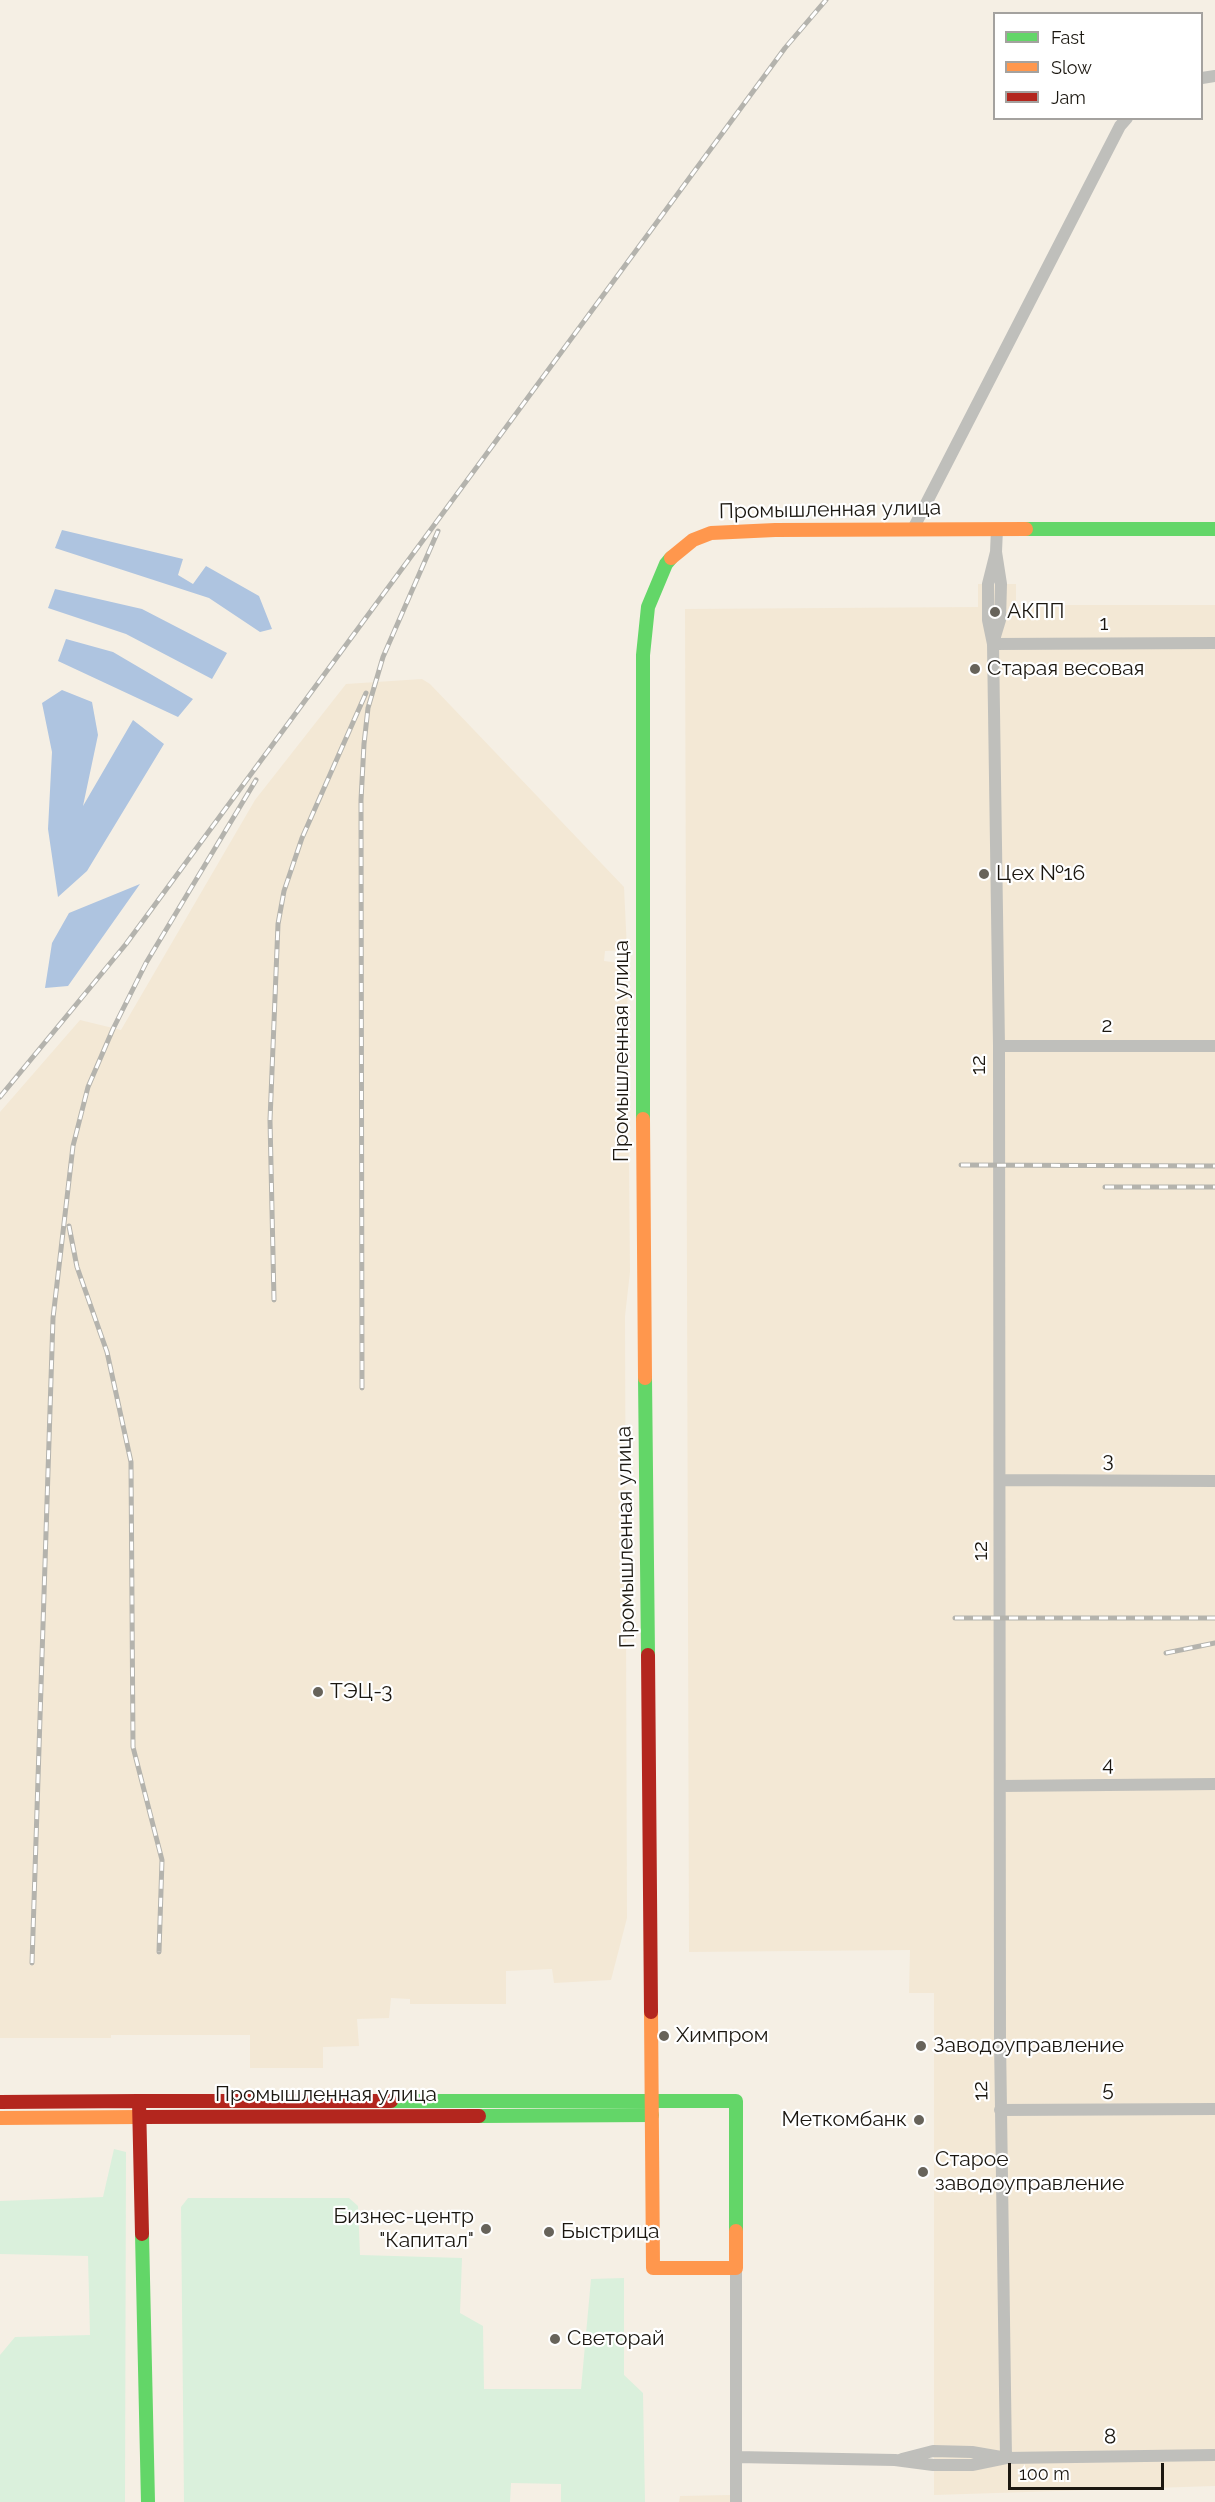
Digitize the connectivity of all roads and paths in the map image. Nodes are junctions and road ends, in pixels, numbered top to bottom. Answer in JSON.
{"nodes":[{"id":1,"x":1125,"y":120,"type":"edge"},
{"id":2,"x":913,"y":529,"type":"junction"},
{"id":3,"x":997,"y":529,"type":"junction"},
{"id":4,"x":1215,"y":529,"type":"edge"},
{"id":5,"x":993,"y":644,"type":"junction"},
{"id":6,"x":1215,"y":644,"type":"edge"},
{"id":7,"x":999,"y":1046,"type":"junction"},
{"id":8,"x":1215,"y":1046,"type":"edge"},
{"id":9,"x":1001,"y":1480,"type":"junction"},
{"id":10,"x":1215,"y":1481,"type":"edge"},
{"id":11,"x":1215,"y":1784,"type":"edge"},
{"id":12,"x":1000,"y":1786,"type":"junction"},
{"id":13,"x":139,"y":2101,"type":"junction"},
{"id":14,"x":496,"y":2101,"type":"junction"},
{"id":15,"x":0,"y":2102,"type":"edge"},
{"id":16,"x":652,"y":2108,"type":"junction"},
{"id":17,"x":1215,"y":2109,"type":"edge"},
{"id":18,"x":1000,"y":2110,"type":"junction"},
{"id":19,"x":496,"y":2116,"type":"junction"},
{"id":20,"x":140,"y":2117,"type":"junction"},
{"id":21,"x":0,"y":2118,"type":"edge"},
{"id":22,"x":736,"y":2268,"type":"junction"},
{"id":23,"x":1215,"y":2455,"type":"edge"},
{"id":24,"x":736,"y":2457,"type":"junction"},
{"id":25,"x":1006,"y":2458,"type":"junction"},
{"id":26,"x":148,"y":2502,"type":"edge"},
{"id":27,"x":735,"y":2502,"type":"edge"}],
"edges":[{"from":1,"to":2,"type":"street"},
{"from":2,"to":3,"type":"street","name":"Промышленная улица"},
{"from":2,"to":16,"type":"street","name":"Промышленная улица"},
{"from":3,"to":4,"type":"street","name":"Промышленная улица"},
{"from":3,"to":5,"type":"street","name":"12"},
{"from":5,"to":6,"type":"street","name":"1"},
{"from":5,"to":7,"type":"street","name":"12"},
{"from":7,"to":8,"type":"street","name":"2"},
{"from":7,"to":9,"type":"street","name":"12"},
{"from":9,"to":10,"type":"street","name":"3"},
{"from":9,"to":12,"type":"street","name":"12"},
{"from":11,"to":12,"type":"street","name":"4"},
{"from":12,"to":18,"type":"street","name":"12"},
{"from":13,"to":14,"type":"street","name":"Промышленная улица"},
{"from":13,"to":15,"type":"street","name":"Промышленная улица"},
{"from":13,"to":20,"type":"street"},
{"from":14,"to":16,"type":"street","name":"Промышленная улица"},
{"from":14,"to":19,"type":"street"},
{"from":16,"to":19,"type":"street","name":"Промышленная улица"},
{"from":16,"to":22,"type":"street","name":"Промышленная улица"},
{"from":16,"to":22,"type":"street","name":"Промышленная улица"},
{"from":17,"to":18,"type":"street","name":"5"},
{"from":18,"to":25,"type":"street","name":"12"},
{"from":19,"to":20,"type":"street","name":"Промышленная улица"},
{"from":20,"to":21,"type":"street","name":"Промышленная улица"},
{"from":20,"to":26,"type":"street"},
{"from":22,"to":24,"type":"street","name":"Промышленная улица"},
{"from":23,"to":25,"type":"street","name":"8"},
{"from":24,"to":25,"type":"street","name":"8"},
{"from":24,"to":27,"type":"street","name":"Промышленная улица"}]}
